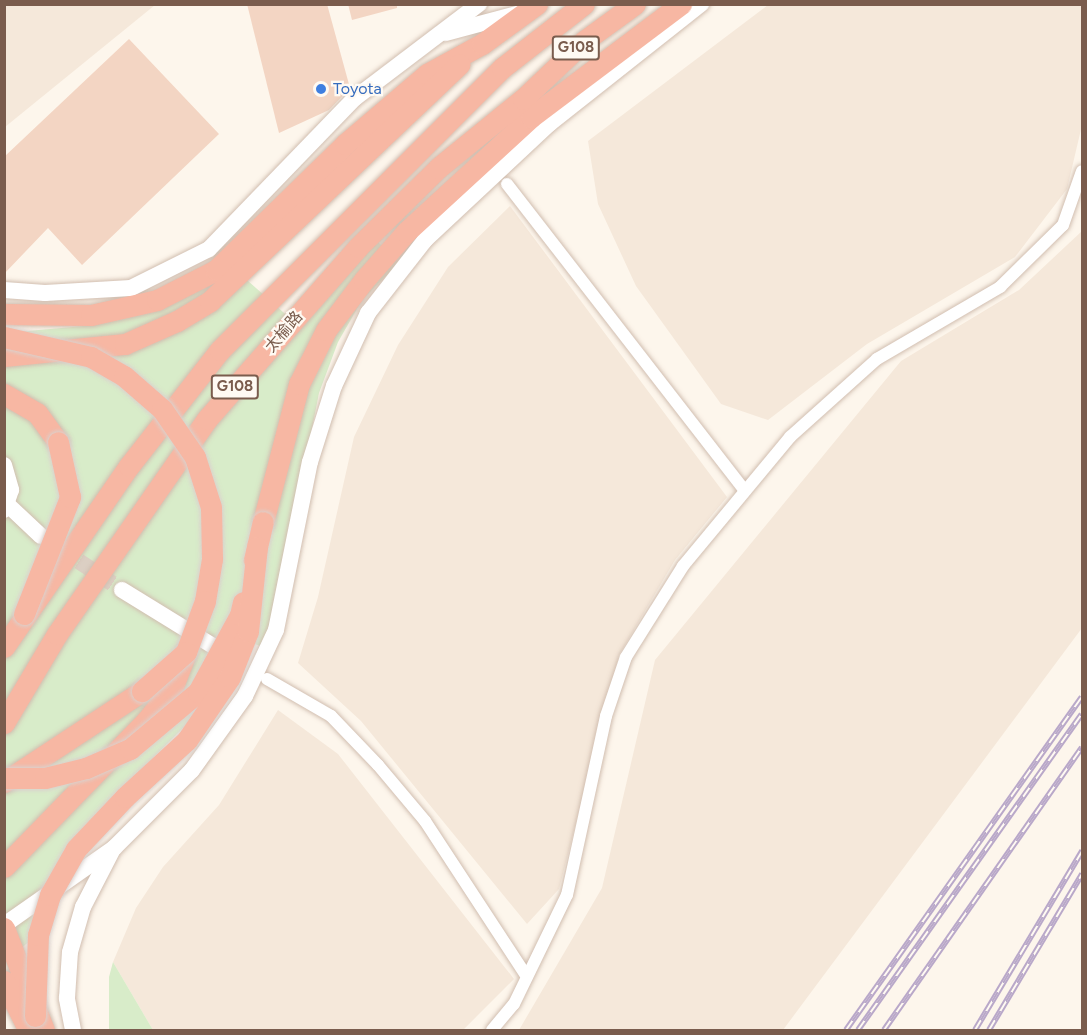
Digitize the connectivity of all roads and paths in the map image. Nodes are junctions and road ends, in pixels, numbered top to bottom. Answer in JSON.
{"nodes":[{"id":1,"x":479,"y":4,"type":"edge"},
{"id":2,"x":584,"y":4,"type":"edge"},
{"id":3,"x":635,"y":4,"type":"edge"},
{"id":4,"x":681,"y":4,"type":"edge"},
{"id":5,"x":700,"y":4,"type":"edge"},
{"id":6,"x":534,"y":7,"type":"edge"},
{"id":7,"x":432,"y":36,"type":"junction"},
{"id":8,"x":1083,"y":171,"type":"edge"},
{"id":9,"x":330,"y":174,"type":"junction"},
{"id":10,"x":507,"y":184,"type":"dead end"},
{"id":11,"x":4,"y":290,"type":"edge"},
{"id":12,"x":4,"y":314,"type":"edge"},
{"id":13,"x":4,"y":337,"type":"edge"},
{"id":14,"x":4,"y":356,"type":"edge"},
{"id":15,"x":4,"y":394,"type":"edge"},
{"id":16,"x":4,"y":465,"type":"edge"},
{"id":17,"x":745,"y":491,"type":"junction"},
{"id":18,"x":6,"y":507,"type":"edge"},
{"id":19,"x":41,"y":536,"type":"dead end"},
{"id":20,"x":257,"y":548,"type":"junction"},
{"id":21,"x":122,"y":590,"type":"tunnel mouth"},
{"id":22,"x":24,"y":614,"type":"junction"},
{"id":23,"x":4,"y":646,"type":"edge"},
{"id":24,"x":186,"y":652,"type":"junction"},
{"id":25,"x":262,"y":676,"type":"junction"},
{"id":26,"x":4,"y":723,"type":"edge"},
{"id":27,"x":4,"y":780,"type":"edge"},
{"id":28,"x":114,"y":848,"type":"junction"},
{"id":29,"x":4,"y":867,"type":"edge"},
{"id":30,"x":4,"y":927,"type":"edge"},
{"id":31,"x":526,"y":977,"type":"junction"},
{"id":32,"x":4,"y":981,"type":"edge"},
{"id":33,"x":36,"y":1026,"type":"edge"},
{"id":34,"x":72,"y":1030,"type":"edge"},
{"id":35,"x":492,"y":1030,"type":"edge"}],
"edges":[{"from":1,"to":7,"type":"main road"},
{"from":2,"to":22,"type":"highway","name":"太榆路","number":"G108"},
{"from":3,"to":26,"type":"highway","name":"太榆路","number":"G108"},
{"from":4,"to":20,"type":"highway","bridge":true},
{"from":5,"to":25,"type":"main road"},
{"from":6,"to":7,"type":"main road"},
{"from":6,"to":9,"type":"highway"},
{"from":7,"to":11,"type":"main road"},
{"from":8,"to":17,"type":"street"},
{"from":9,"to":12,"type":"highway"},
{"from":9,"to":14,"type":"highway","bridge":true},
{"from":10,"to":17,"type":"street"},
{"from":13,"to":24,"type":"highway","bridge":true},
{"from":15,"to":22,"type":"highway","bridge":true},
{"from":16,"to":18,"type":"main road"},
{"from":17,"to":31,"type":"street"},
{"from":18,"to":19,"type":"main road"},
{"from":20,"to":27,"type":"highway","bridge":true},
{"from":20,"to":33,"type":"highway","bridge":true},
{"from":21,"to":25,"type":"main road"},
{"from":22,"to":23,"type":"highway","name":"太榆路","number":"G108"},
{"from":24,"to":27,"type":"highway","bridge":true},
{"from":24,"to":29,"type":"highway"},
{"from":25,"to":28,"type":"main road"},
{"from":25,"to":31,"type":"street"},
{"from":28,"to":30,"type":"main road"},
{"from":28,"to":34,"type":"main road"},
{"from":30,"to":33,"type":"highway"},
{"from":31,"to":35,"type":"street"},
{"from":32,"to":33,"type":"highway"}]}
